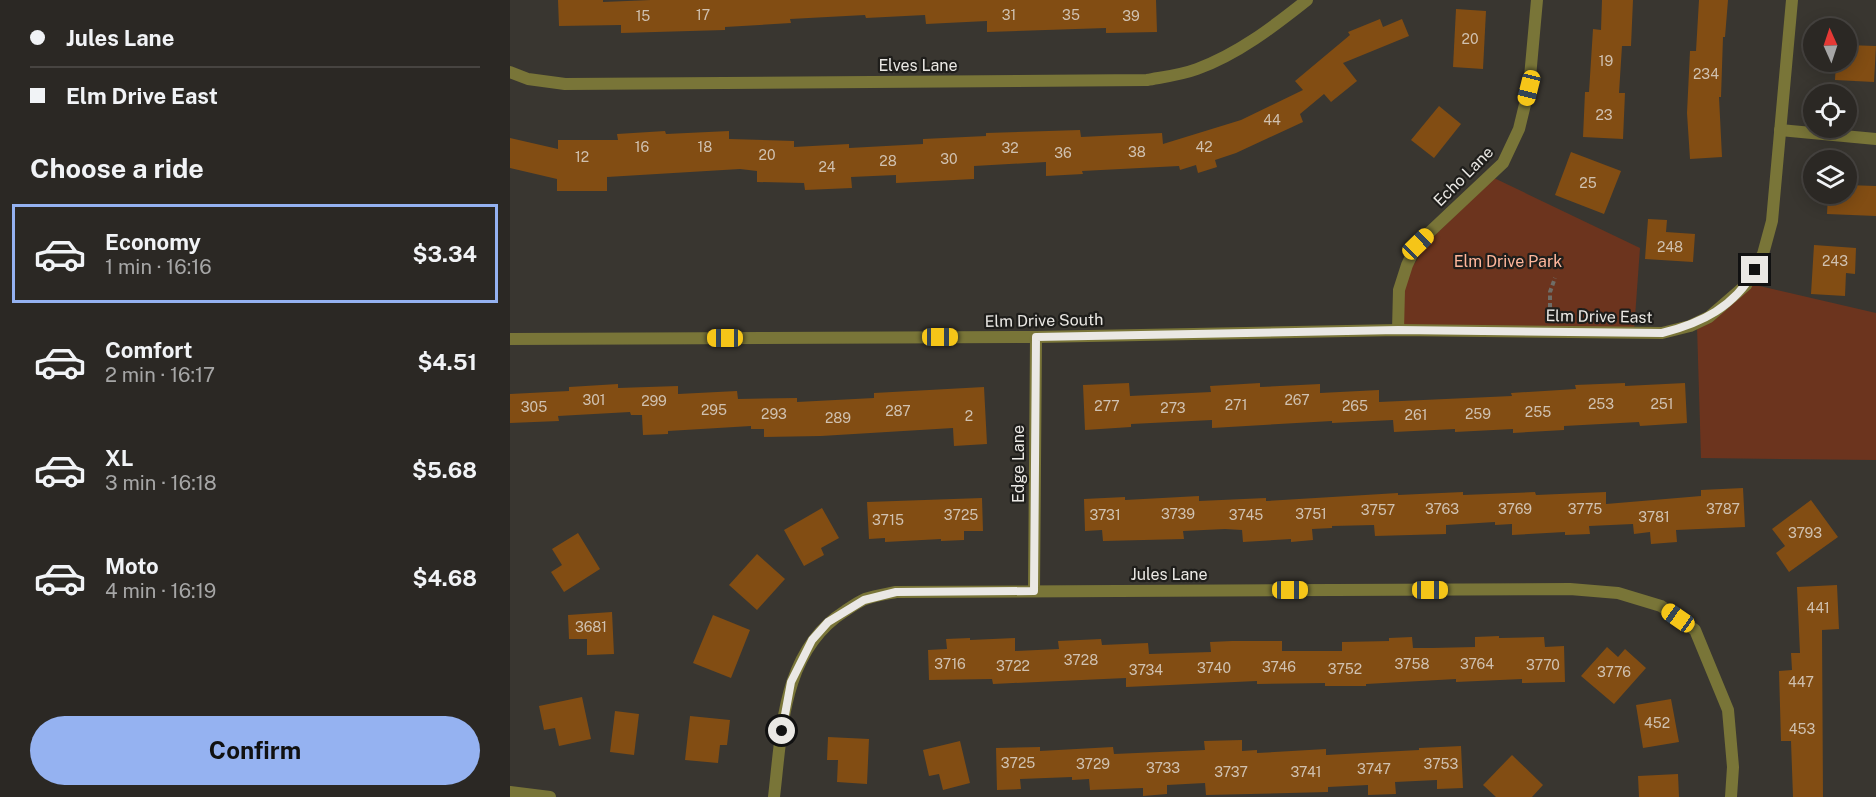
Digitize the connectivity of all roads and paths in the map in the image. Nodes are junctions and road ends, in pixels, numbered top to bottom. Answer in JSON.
{"nodes":[{"id":1,"x":1307,"y":0,"type":"edge"},
{"id":2,"x":1537,"y":0,"type":"edge"},
{"id":3,"x":1792,"y":0,"type":"edge"},
{"id":4,"x":510,"y":72,"type":"edge"},
{"id":5,"x":1780,"y":130,"type":"junction"},
{"id":6,"x":1876,"y":139,"type":"edge"},
{"id":7,"x":1555,"y":278,"type":"dead end"},
{"id":8,"x":1398,"y":330,"type":"junction"},
{"id":9,"x":1549,"y":332,"type":"junction"},
{"id":10,"x":1036,"y":337,"type":"junction"},
{"id":11,"x":510,"y":339,"type":"edge"},
{"id":12,"x":1034,"y":591,"type":"junction"},
{"id":13,"x":510,"y":792,"type":"edge"},
{"id":14,"x":550,"y":797,"type":"edge"},
{"id":15,"x":774,"y":797,"type":"edge"},
{"id":16,"x":1731,"y":797,"type":"edge"}],
"edges":[{"from":1,"to":4,"type":"street","name":"Elves Lane"},
{"from":2,"to":8,"type":"street","name":"Echo Lane"},
{"from":3,"to":5,"type":"street","name":"Elm Drive East"},
{"from":5,"to":6,"type":"street"},
{"from":5,"to":9,"type":"street","name":"Elm Drive East"},
{"from":7,"to":9,"type":"path"},
{"from":8,"to":9,"type":"street","name":"Elm Drive East"},
{"from":8,"to":10,"type":"street","name":"Elm Drive South"},
{"from":10,"to":11,"type":"street","name":"Elm Drive South"},
{"from":10,"to":12,"type":"street","name":"Edge Lane"},
{"from":12,"to":15,"type":"street","name":"Jules Lane"},
{"from":12,"to":16,"type":"street","name":"Jules Lane"},
{"from":13,"to":14,"type":"street"}]}
